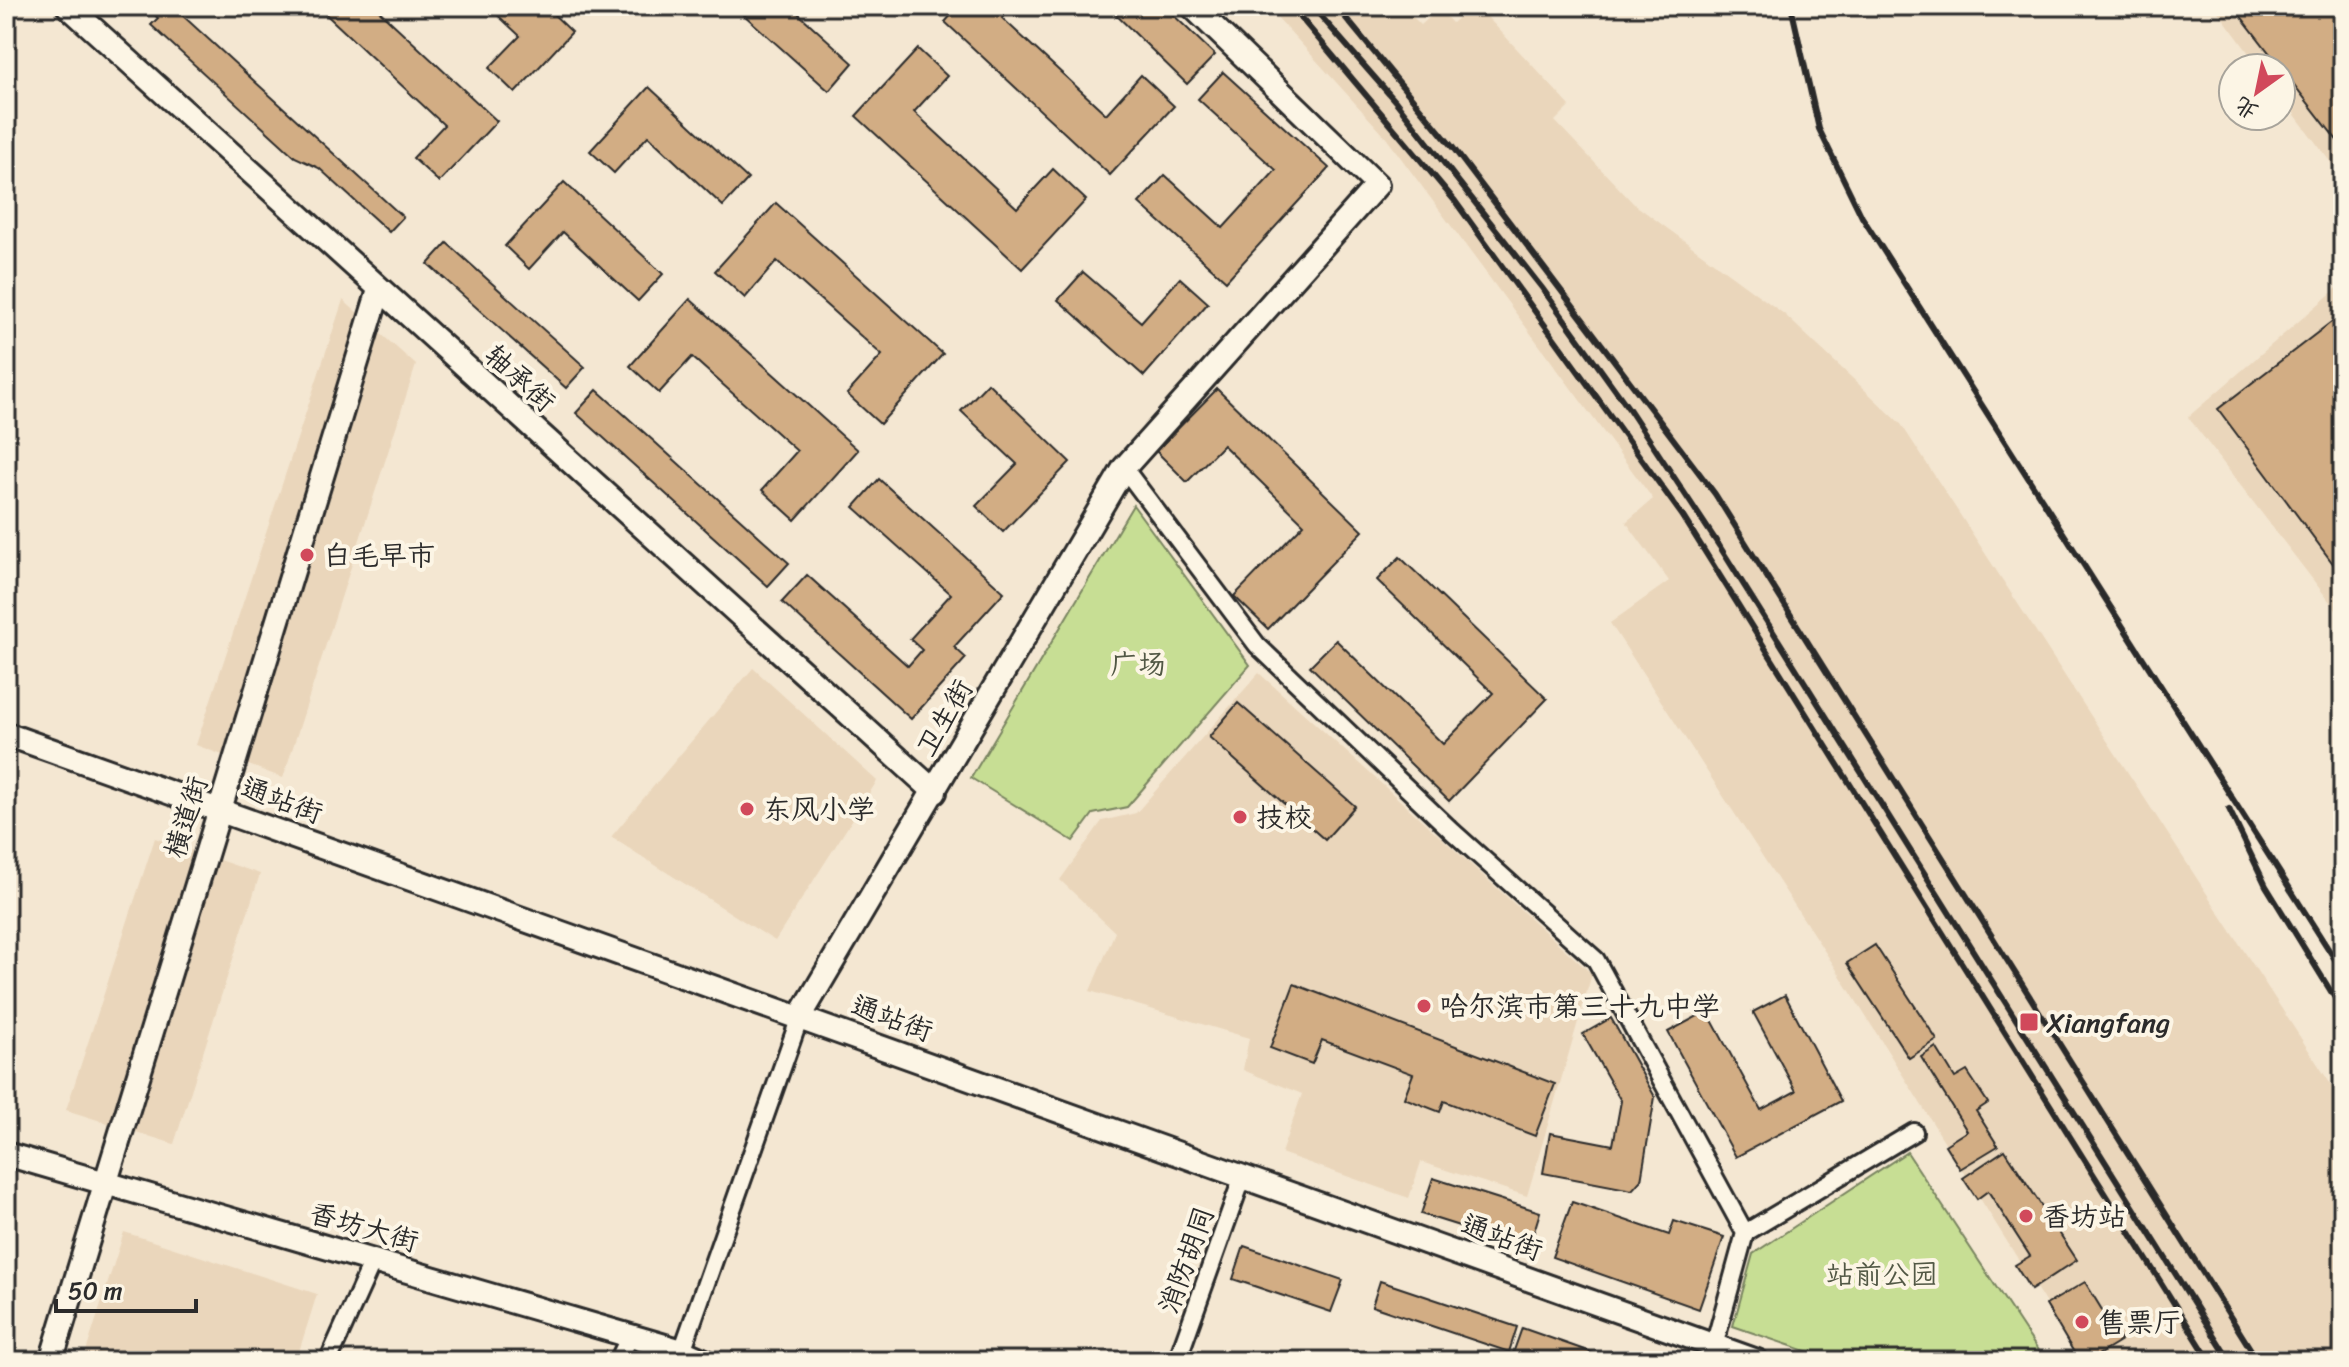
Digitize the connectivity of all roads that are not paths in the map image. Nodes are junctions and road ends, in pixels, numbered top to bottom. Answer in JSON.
{"nodes":[{"id":1,"x":68,"y":6,"type":"edge"},
{"id":2,"x":1192,"y":6,"type":"edge"},
{"id":3,"x":379,"y":290,"type":"junction"},
{"id":4,"x":1124,"y":468,"type":"junction"},
{"id":5,"x":6,"y":734,"type":"edge"},
{"id":6,"x":935,"y":792,"type":"junction"},
{"id":7,"x":220,"y":810,"type":"junction"},
{"id":8,"x":800,"y":1017,"type":"junction"},
{"id":9,"x":1914,"y":1132,"type":"dead end"},
{"id":10,"x":6,"y":1154,"type":"edge"},
{"id":11,"x":1243,"y":1176,"type":"junction"},
{"id":12,"x":105,"y":1183,"type":"junction"},
{"id":13,"x":1745,"y":1233,"type":"junction"},
{"id":14,"x":373,"y":1261,"type":"junction"},
{"id":15,"x":630,"y":1336,"type":"junction"},
{"id":16,"x":1714,"y":1346,"type":"junction"},
{"id":17,"x":682,"y":1351,"type":"junction"},
{"id":18,"x":51,"y":1361,"type":"edge"},
{"id":19,"x":328,"y":1361,"type":"edge"},
{"id":20,"x":618,"y":1361,"type":"edge"},
{"id":21,"x":705,"y":1361,"type":"edge"},
{"id":22,"x":1177,"y":1361,"type":"edge"},
{"id":23,"x":1757,"y":1361,"type":"edge"}],
"edges":[{"from":1,"to":3,"type":"street","name":"轴承街"},
{"from":2,"to":4,"type":"street","name":"卫生街"},
{"from":3,"to":6,"type":"street","name":"轴承街"},
{"from":3,"to":7,"type":"street","name":"横道街"},
{"from":4,"to":6,"type":"street","name":"卫生街"},
{"from":4,"to":13,"type":"street"},
{"from":5,"to":7,"type":"street","name":"通站街"},
{"from":6,"to":8,"type":"street","name":"卫生街"},
{"from":7,"to":8,"type":"street","name":"通站街"},
{"from":7,"to":12,"type":"street","name":"横道街"},
{"from":8,"to":11,"type":"street","name":"通站街"},
{"from":8,"to":17,"type":"street","name":"卫生街"},
{"from":9,"to":13,"type":"street"},
{"from":10,"to":12,"type":"street","name":"香坊大街"},
{"from":11,"to":16,"type":"street","name":"通站街"},
{"from":11,"to":22,"type":"street","name":"消防胡同"},
{"from":12,"to":14,"type":"street","name":"香坊大街"},
{"from":12,"to":18,"type":"street","name":"横道街"},
{"from":13,"to":16,"type":"street"},
{"from":14,"to":15,"type":"street","name":"香坊大街"},
{"from":14,"to":19,"type":"street"},
{"from":15,"to":17,"type":"street","name":"香坊大街"},
{"from":15,"to":20,"type":"street"},
{"from":16,"to":23,"type":"street","name":"通站街"},
{"from":17,"to":21,"type":"street","name":"香坊大街"}]}
